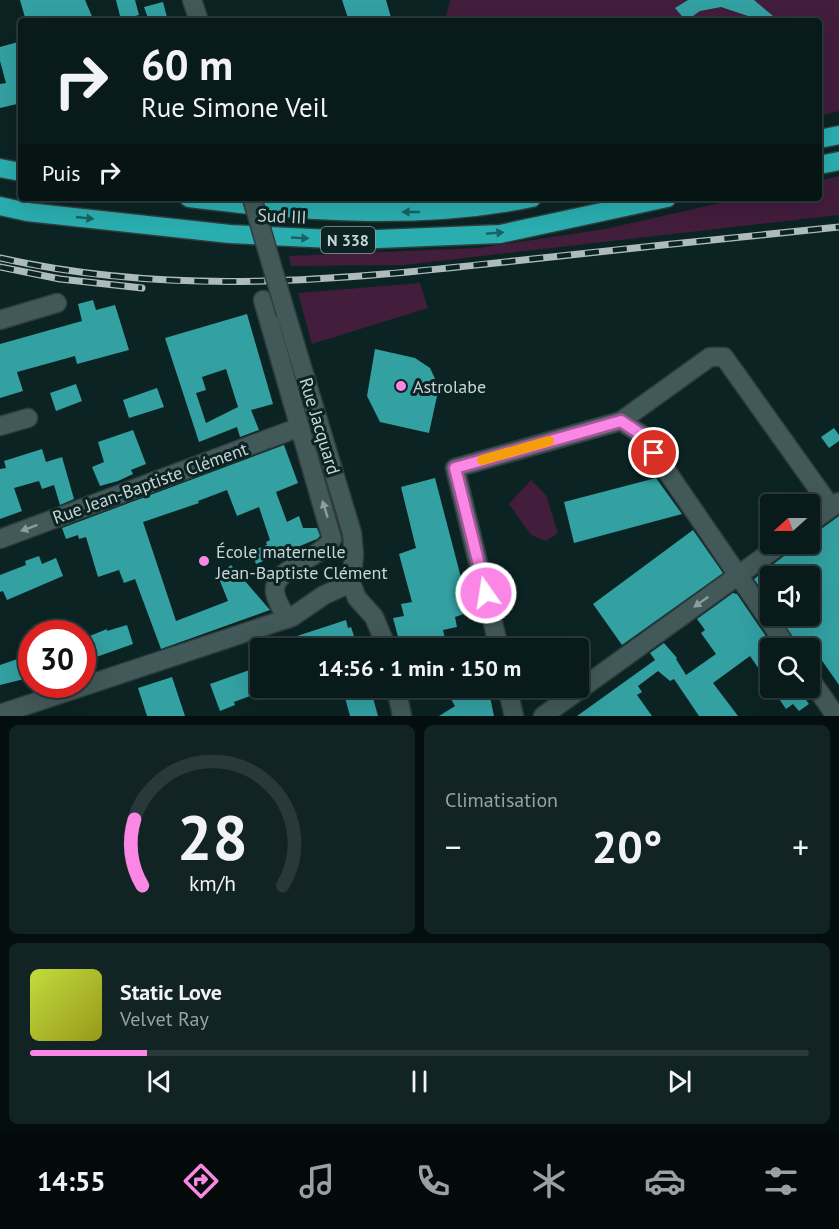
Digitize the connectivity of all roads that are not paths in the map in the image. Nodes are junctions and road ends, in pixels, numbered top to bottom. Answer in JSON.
{"nodes":[{"id":1,"x":192,"y":0,"type":"edge"},
{"id":2,"x":198,"y":18,"type":"edge"},
{"id":3,"x":839,"y":135,"type":"edge"},
{"id":4,"x":822,"y":138,"type":"edge"},
{"id":5,"x":839,"y":161,"type":"edge"},
{"id":6,"x":822,"y":164,"type":"edge"},
{"id":7,"x":0,"y":168,"type":"edge"},
{"id":8,"x":18,"y":171,"type":"edge"},
{"id":9,"x":214,"y":201,"type":"edge"},
{"id":10,"x":253,"y":201,"type":"edge"},
{"id":11,"x":518,"y":201,"type":"edge"},
{"id":12,"x":653,"y":201,"type":"edge"},
{"id":13,"x":0,"y":206,"type":"edge"},
{"id":14,"x":263,"y":300,"type":"dead end"},
{"id":15,"x":57,"y":303,"type":"dead end"},
{"id":16,"x":0,"y":320,"type":"edge"},
{"id":17,"x":28,"y":418,"type":"dead end"},
{"id":18,"x":621,"y":421,"type":"junction"},
{"id":19,"x":0,"y":426,"type":"edge"},
{"id":20,"x":300,"y":427,"type":"junction"},
{"id":21,"x":835,"y":505,"type":"edge"},
{"id":22,"x":820,"y":516,"type":"edge"},
{"id":23,"x":0,"y":539,"type":"edge"},
{"id":24,"x":768,"y":554,"type":"edge"},
{"id":25,"x":737,"y":576,"type":"junction"},
{"id":26,"x":351,"y":583,"type":"junction"},
{"id":27,"x":287,"y":619,"type":"junction"},
{"id":28,"x":383,"y":638,"type":"edge"},
{"id":29,"x":497,"y":638,"type":"edge"},
{"id":30,"x":781,"y":638,"type":"edge"},
{"id":31,"x":820,"y":693,"type":"edge"},
{"id":32,"x":398,"y":698,"type":"edge"},
{"id":33,"x":510,"y":698,"type":"edge"},
{"id":34,"x":0,"y":714,"type":"edge"},
{"id":35,"x":402,"y":716,"type":"edge"},
{"id":36,"x":514,"y":716,"type":"edge"},
{"id":37,"x":543,"y":716,"type":"edge"},
{"id":38,"x":836,"y":716,"type":"edge"}],
"edges":[{"from":1,"to":2,"type":"street"},
{"from":3,"to":4,"type":"highway"},
{"from":5,"to":6,"type":"highway"},
{"from":7,"to":8,"type":"highway"},
{"from":11,"to":9,"type":"highway","name":"Sud III","number":"N 338","one_way":true},
{"from":10,"to":26,"type":"street","name":"Rue Jacquard","bridge":true},
{"from":13,"to":12,"type":"highway","name":"Sud III","number":"N 338","one_way":true},
{"from":14,"to":20,"type":"street"},
{"from":15,"to":16,"type":"street"},
{"from":17,"to":19,"type":"street"},
{"from":18,"to":21,"type":"street"},
{"from":18,"to":25,"type":"street"},
{"from":18,"to":29,"type":"street"},
{"from":20,"to":23,"type":"street","name":"Rue Jean-Baptiste Clément","one_way":true},
{"from":27,"to":20,"type":"street","one_way":true},
{"from":21,"to":22,"type":"street"},
{"from":24,"to":25,"type":"street"},
{"from":25,"to":30,"type":"street"},
{"from":25,"to":37,"type":"street","one_way":true},
{"from":26,"to":27,"type":"street"},
{"from":26,"to":28,"type":"street"},
{"from":27,"to":34,"type":"street"},
{"from":31,"to":38,"type":"street"},
{"from":32,"to":35,"type":"street"},
{"from":33,"to":36,"type":"street"}]}
